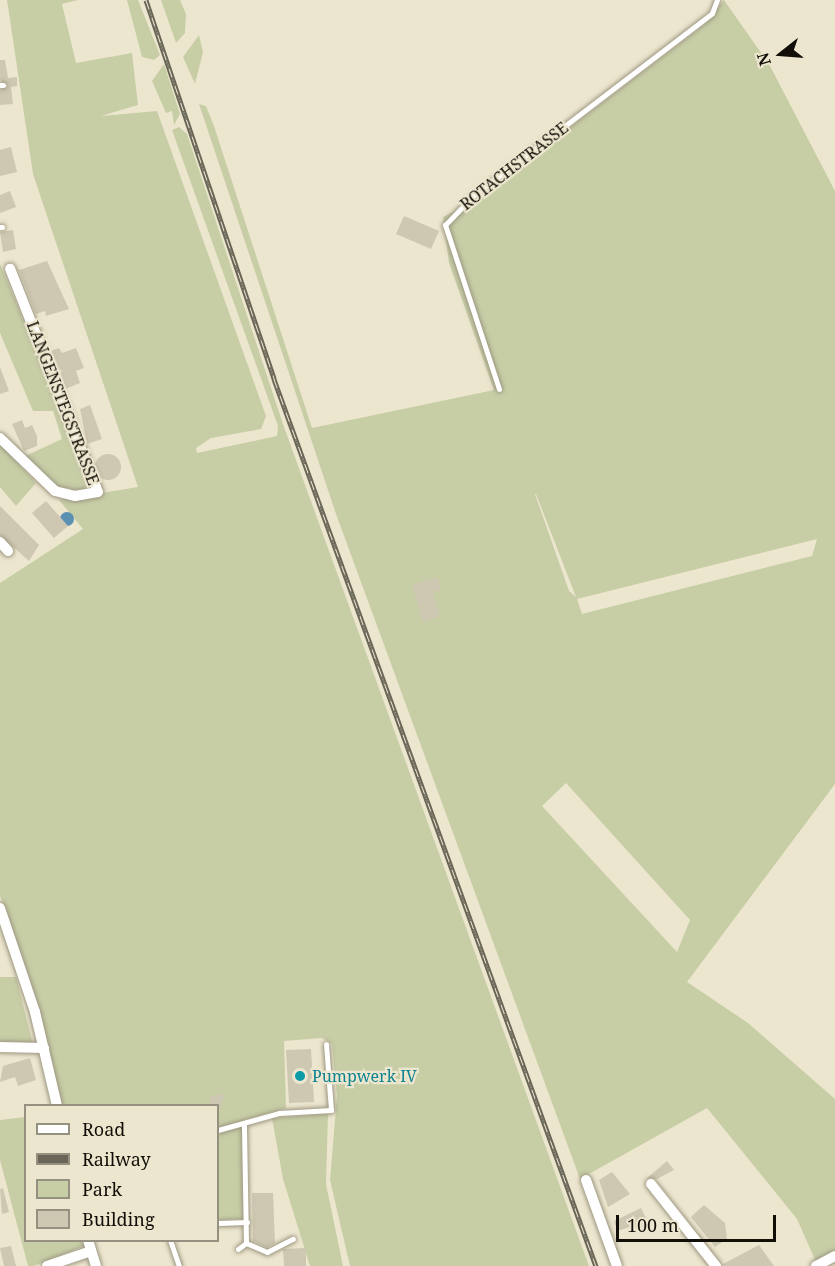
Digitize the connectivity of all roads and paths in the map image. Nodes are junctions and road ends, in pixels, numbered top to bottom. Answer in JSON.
{"nodes":[{"id":1,"x":717,"y":0,"type":"edge"},
{"id":2,"x":10,"y":269,"type":"dead end"},
{"id":3,"x":499,"y":389,"type":"dead end"},
{"id":4,"x":0,"y":438,"type":"edge"},
{"id":5,"x":0,"y":542,"type":"edge"},
{"id":6,"x":8,"y":551,"type":"dead end"},
{"id":7,"x":0,"y":908,"type":"edge"},
{"id":8,"x":4,"y":929,"type":"edge"},
{"id":9,"x":326,"y":1044,"type":"dead end"},
{"id":10,"x":0,"y":1047,"type":"edge"},
{"id":11,"x":44,"y":1048,"type":"junction"},
{"id":12,"x":57,"y":1104,"type":"edge"},
{"id":13,"x":244,"y":1124,"type":"junction"},
{"id":14,"x":219,"y":1130,"type":"edge"},
{"id":15,"x":586,"y":1180,"type":"dead end"},
{"id":16,"x":651,"y":1184,"type":"dead end"},
{"id":17,"x":247,"y":1222,"type":"junction"},
{"id":18,"x":219,"y":1223,"type":"edge"},
{"id":19,"x":293,"y":1239,"type":"dead end"},
{"id":20,"x":171,"y":1242,"type":"edge"},
{"id":21,"x":246,"y":1243,"type":"junction"},
{"id":22,"x":90,"y":1246,"type":"edge"},
{"id":23,"x":238,"y":1249,"type":"dead end"},
{"id":24,"x":835,"y":1256,"type":"edge"},
{"id":25,"x":47,"y":1266,"type":"edge"},
{"id":26,"x":96,"y":1266,"type":"edge"},
{"id":27,"x":179,"y":1266,"type":"edge"},
{"id":28,"x":617,"y":1266,"type":"edge"},
{"id":29,"x":716,"y":1266,"type":"edge"},
{"id":30,"x":816,"y":1266,"type":"edge"}],
"edges":[{"from":1,"to":3,"type":"lane","name":"ROTACHSTRASSE"},
{"from":2,"to":4,"type":"street","name":"LANGENSTEGSTRASSE"},
{"from":5,"to":6,"type":"street"},
{"from":7,"to":8,"type":"street"},
{"from":8,"to":11,"type":"street"},
{"from":9,"to":13,"type":"lane"},
{"from":10,"to":11,"type":"street"},
{"from":11,"to":12,"type":"street"},
{"from":13,"to":14,"type":"lane"},
{"from":13,"to":17,"type":"lane"},
{"from":15,"to":28,"type":"street"},
{"from":16,"to":29,"type":"street"},
{"from":17,"to":18,"type":"lane"},
{"from":17,"to":21,"type":"lane"},
{"from":19,"to":21,"type":"lane"},
{"from":20,"to":27,"type":"lane"},
{"from":21,"to":23,"type":"lane"},
{"from":22,"to":25,"type":"street"},
{"from":22,"to":26,"type":"street"},
{"from":24,"to":30,"type":"street"}]}
